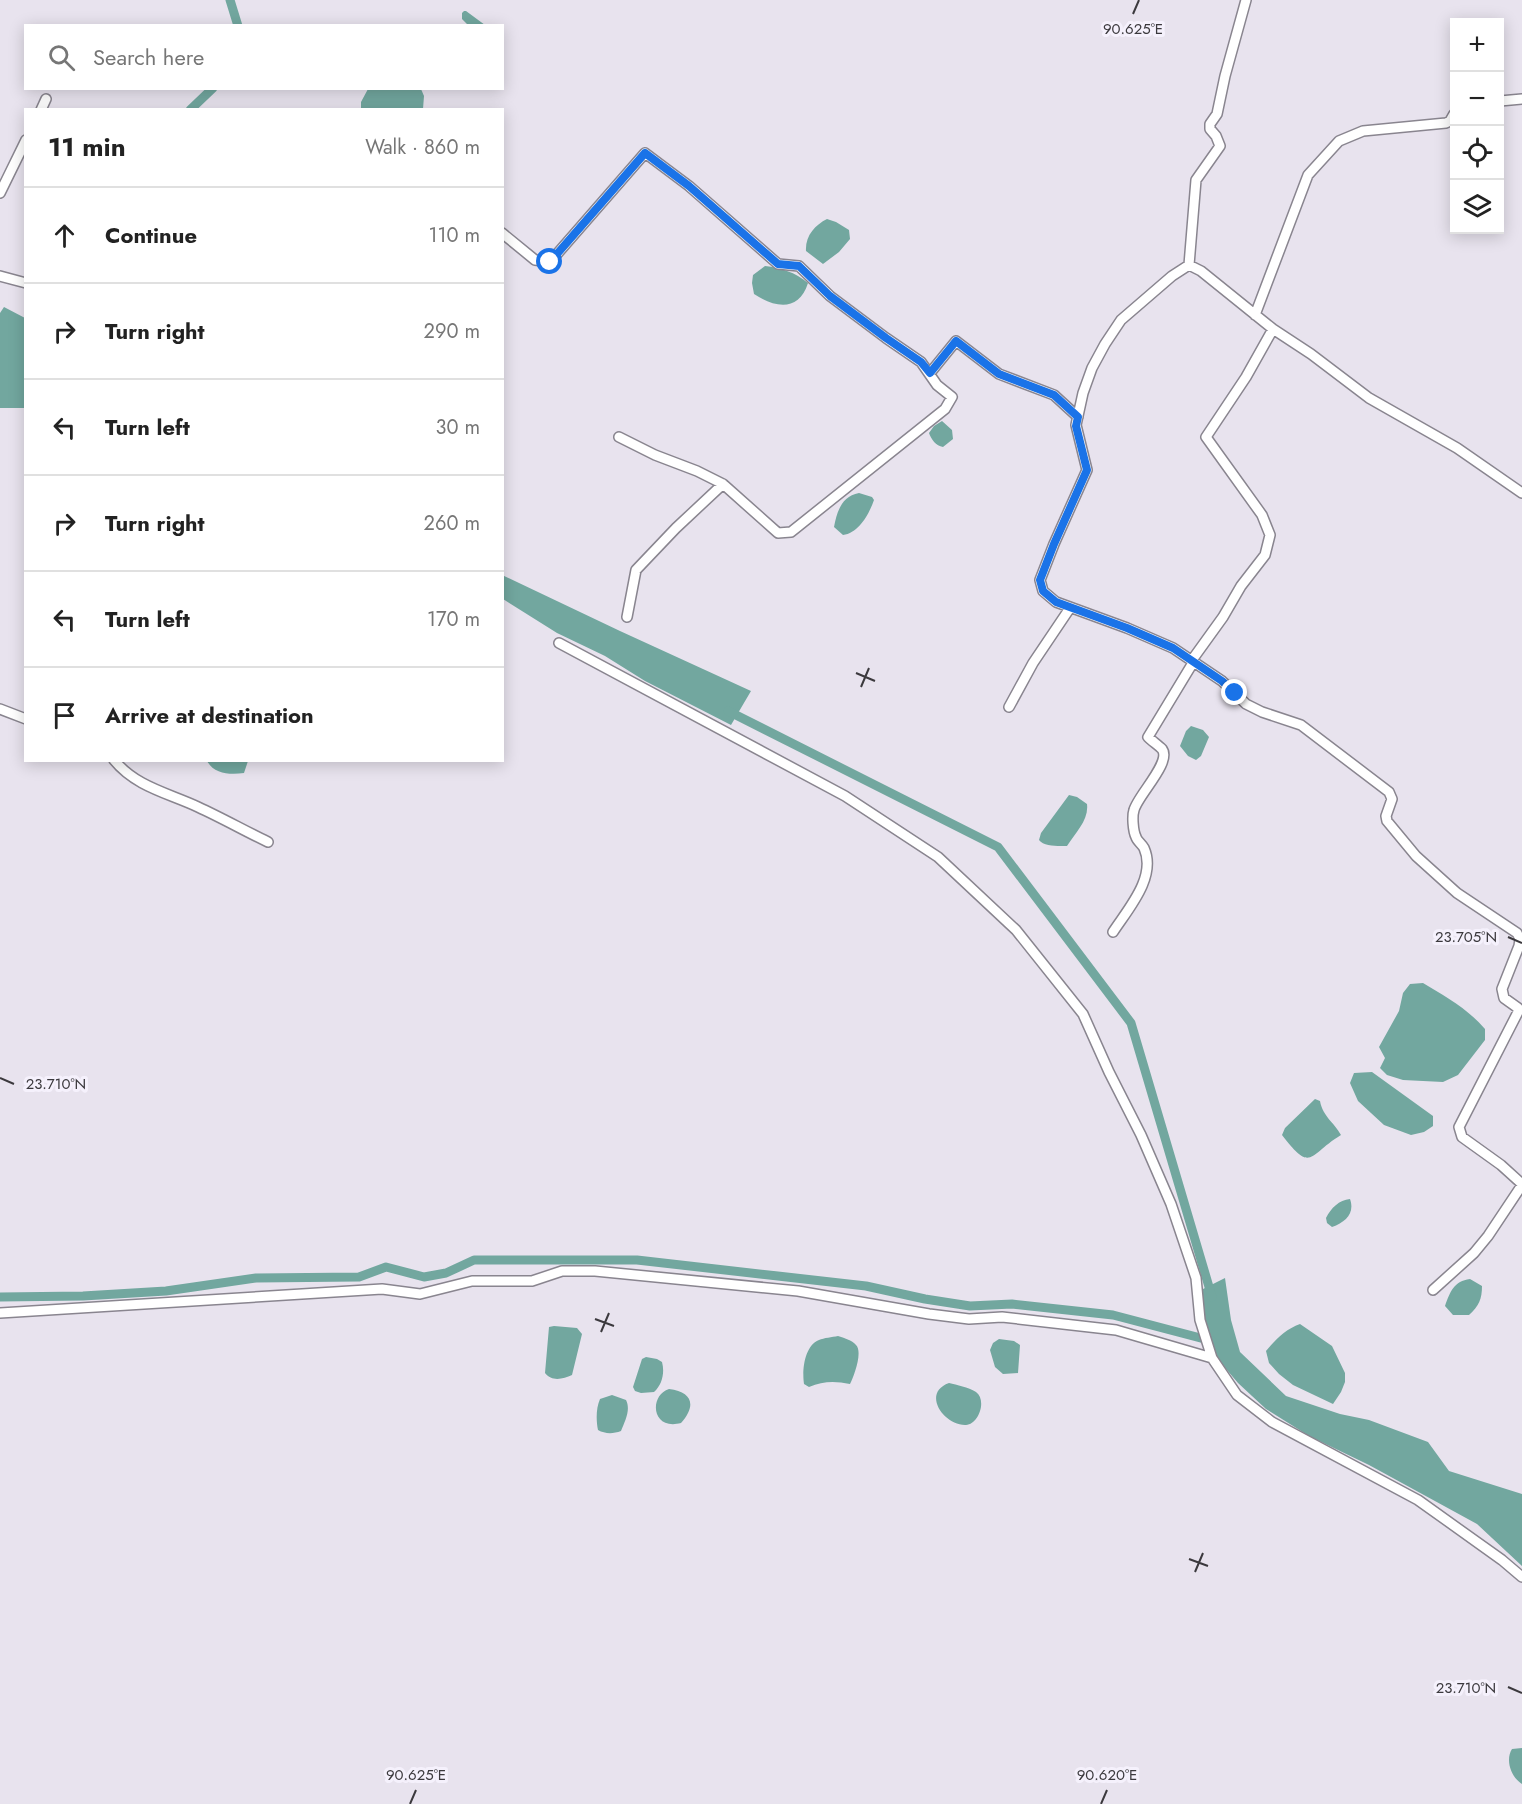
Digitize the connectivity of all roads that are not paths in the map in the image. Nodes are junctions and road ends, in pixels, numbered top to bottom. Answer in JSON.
{"nodes":[{"id":1,"x":1246,"y":0,"type":"edge"},
{"id":2,"x":46,"y":99,"type":"dead end"},
{"id":3,"x":1522,"y":99,"type":"edge"},
{"id":4,"x":1504,"y":101,"type":"edge"},
{"id":5,"x":42,"y":108,"type":"edge"},
{"id":6,"x":1450,"y":119,"type":"edge"},
{"id":7,"x":24,"y":144,"type":"edge"},
{"id":8,"x":0,"y":194,"type":"edge"},
{"id":9,"x":504,"y":235,"type":"edge"},
{"id":10,"x":1189,"y":265,"type":"junction"},
{"id":11,"x":0,"y":276,"type":"edge"},
{"id":12,"x":24,"y":282,"type":"edge"},
{"id":13,"x":1255,"y":315,"type":"junction"},
{"id":14,"x":1273,"y":329,"type":"junction"},
{"id":15,"x":930,"y":373,"type":"junction"},
{"id":16,"x":1078,"y":417,"type":"junction"},
{"id":17,"x":619,"y":437,"type":"dead end"},
{"id":18,"x":723,"y":484,"type":"junction"},
{"id":19,"x":1522,"y":494,"type":"edge"},
{"id":20,"x":1070,"y":608,"type":"junction"},
{"id":21,"x":627,"y":617,"type":"dead end"},
{"id":22,"x":559,"y":643,"type":"dead end"},
{"id":23,"x":1193,"y":660,"type":"junction"},
{"id":24,"x":1009,"y":707,"type":"dead end"},
{"id":25,"x":0,"y":709,"type":"edge"},
{"id":26,"x":24,"y":718,"type":"edge"},
{"id":27,"x":116,"y":762,"type":"edge"},
{"id":28,"x":268,"y":842,"type":"dead end"},
{"id":29,"x":1113,"y":932,"type":"dead end"},
{"id":30,"x":1522,"y":1184,"type":"edge"},
{"id":31,"x":1433,"y":1290,"type":"dead end"},
{"id":32,"x":0,"y":1313,"type":"edge"},
{"id":33,"x":1210,"y":1353,"type":"junction"},
{"id":34,"x":1522,"y":1577,"type":"edge"}],
"edges":[{"from":1,"to":10,"type":"street"},
{"from":2,"to":5,"type":"street"},
{"from":3,"to":4,"type":"street"},
{"from":6,"to":13,"type":"street"},
{"from":7,"to":8,"type":"street"},
{"from":9,"to":15,"type":"street"},
{"from":10,"to":13,"type":"street"},
{"from":10,"to":16,"type":"street"},
{"from":11,"to":12,"type":"street"},
{"from":13,"to":14,"type":"street"},
{"from":14,"to":19,"type":"street"},
{"from":14,"to":23,"type":"street"},
{"from":15,"to":16,"type":"street"},
{"from":15,"to":18,"type":"street"},
{"from":16,"to":20,"type":"street"},
{"from":17,"to":18,"type":"street"},
{"from":18,"to":21,"type":"street"},
{"from":20,"to":23,"type":"street"},
{"from":20,"to":24,"type":"street"},
{"from":22,"to":33,"type":"street"},
{"from":23,"to":29,"type":"street"},
{"from":23,"to":30,"type":"street"},
{"from":25,"to":26,"type":"street"},
{"from":27,"to":28,"type":"street"},
{"from":30,"to":31,"type":"street"},
{"from":32,"to":33,"type":"street"},
{"from":33,"to":34,"type":"street"}]}
